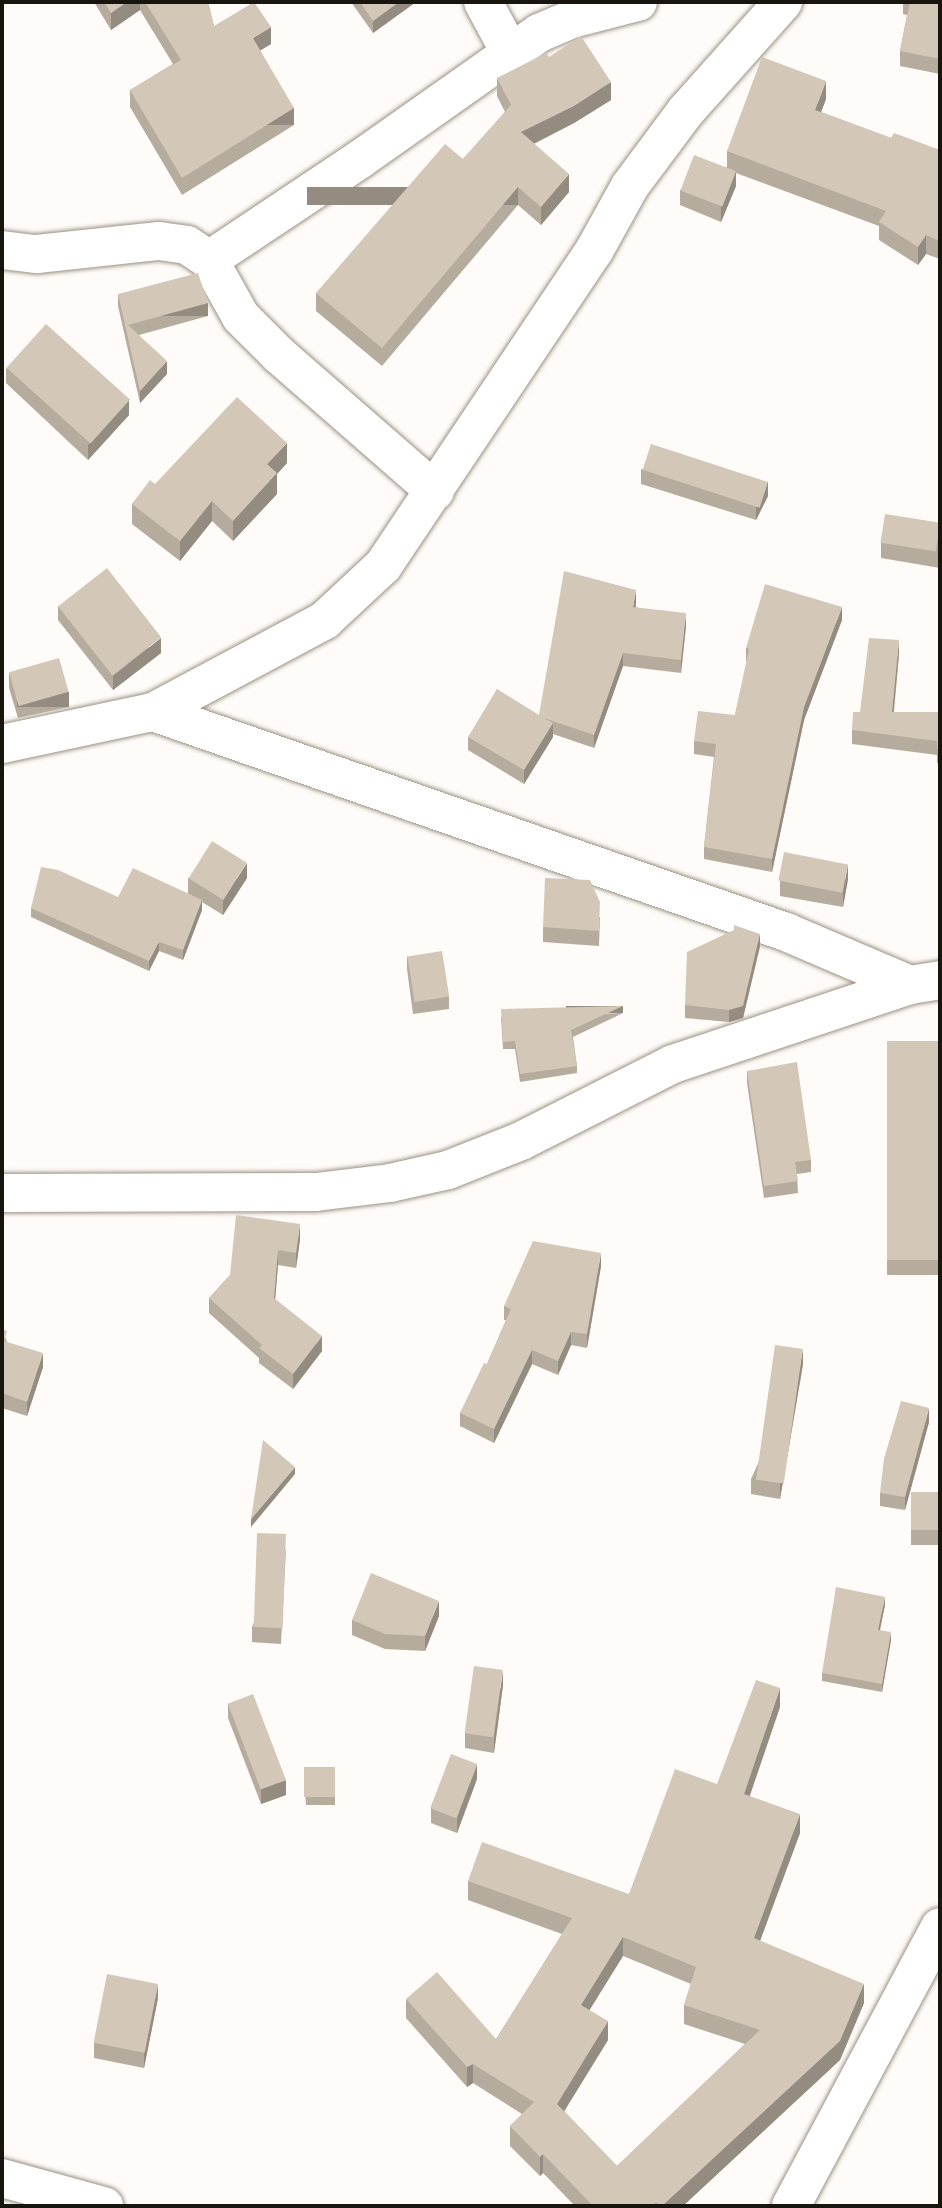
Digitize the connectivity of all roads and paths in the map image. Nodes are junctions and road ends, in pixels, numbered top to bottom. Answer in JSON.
{"nodes":[{"id":1,"x":484,"y":2,"type":"edge"},
{"id":2,"x":638,"y":2,"type":"edge"},
{"id":3,"x":783,"y":2,"type":"edge"},
{"id":4,"x":509,"y":52,"type":"junction"},
{"id":5,"x":2,"y":250,"type":"edge"},
{"id":6,"x":209,"y":260,"type":"junction"},
{"id":7,"x":435,"y":491,"type":"junction"},
{"id":8,"x":153,"y":712,"type":"junction"},
{"id":9,"x":2,"y":744,"type":"edge"},
{"id":10,"x":925,"y":983,"type":"edge"},
{"id":11,"x":2,"y":1193,"type":"edge"},
{"id":12,"x":940,"y":1927,"type":"edge"},
{"id":13,"x":2,"y":2178,"type":"edge"},
{"id":14,"x":104,"y":2206,"type":"edge"},
{"id":15,"x":791,"y":2206,"type":"edge"}],
"edges":[{"from":1,"to":4,"type":"street"},
{"from":2,"to":4,"type":"street"},
{"from":3,"to":7,"type":"street"},
{"from":4,"to":6,"type":"street"},
{"from":5,"to":6,"type":"street"},
{"from":6,"to":7,"type":"street"},
{"from":7,"to":8,"type":"street"},
{"from":8,"to":9,"type":"street"},
{"from":8,"to":10,"type":"street"},
{"from":10,"to":11,"type":"street"},
{"from":12,"to":15,"type":"street"},
{"from":13,"to":14,"type":"street"}]}
